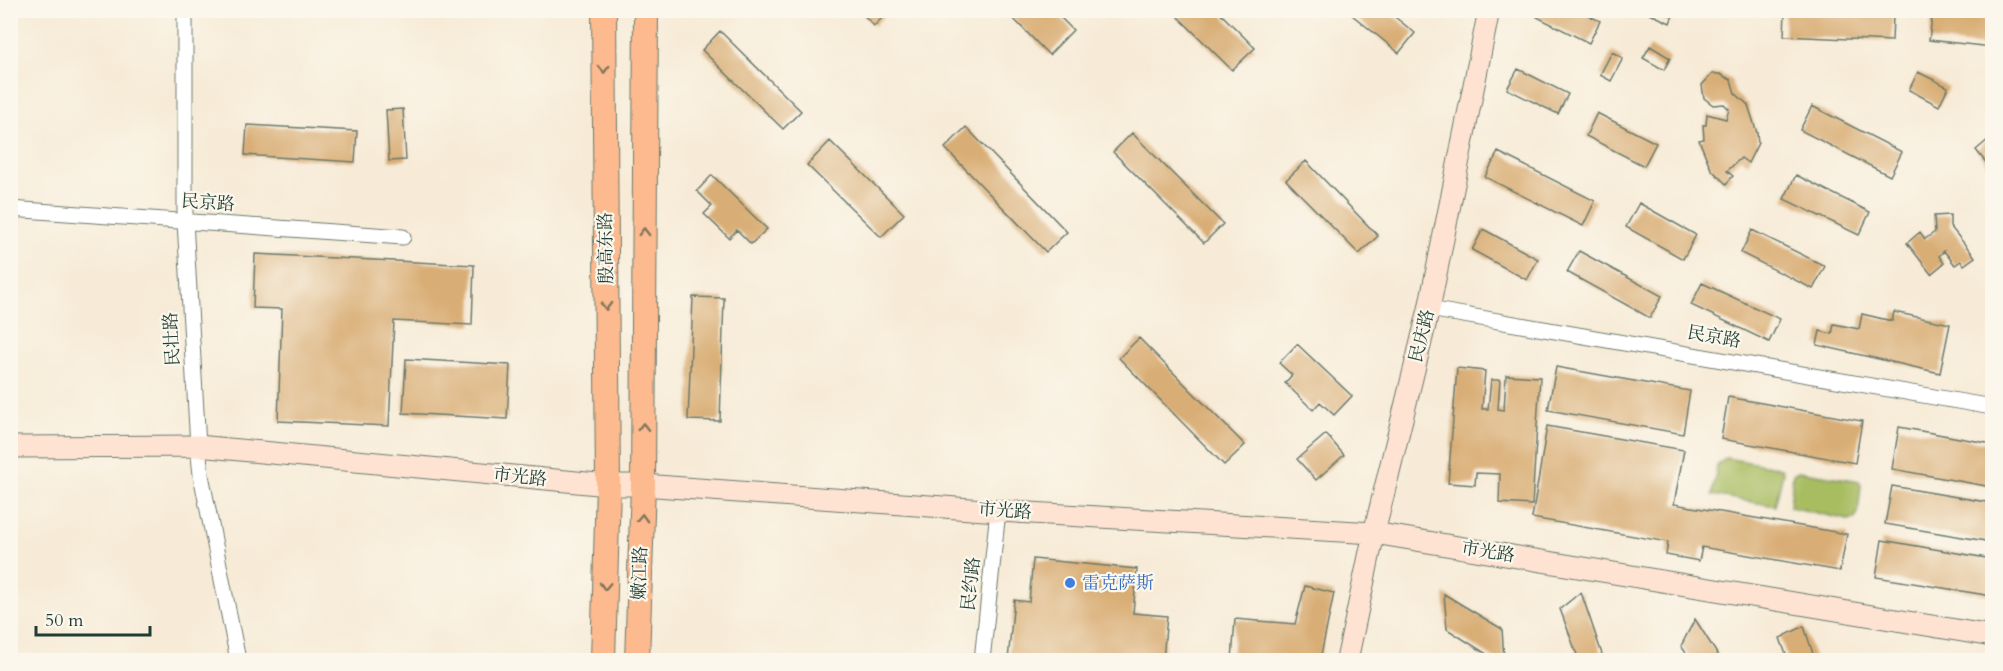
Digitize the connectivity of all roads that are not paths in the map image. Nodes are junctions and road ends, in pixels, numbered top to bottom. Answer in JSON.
{"nodes":[{"id":1,"x":185,"y":10,"type":"edge"},
{"id":2,"x":604,"y":10,"type":"edge"},
{"id":3,"x":646,"y":10,"type":"edge"},
{"id":4,"x":1489,"y":10,"type":"edge"},
{"id":5,"x":10,"y":209,"type":"edge"},
{"id":6,"x":185,"y":221,"type":"junction"},
{"id":7,"x":403,"y":237,"type":"dead end"},
{"id":8,"x":1429,"y":309,"type":"junction"},
{"id":9,"x":1992,"y":407,"type":"edge"},
{"id":10,"x":198,"y":446,"type":"junction"},
{"id":11,"x":10,"y":447,"type":"edge"},
{"id":12,"x":608,"y":485,"type":"junction"},
{"id":13,"x":643,"y":485,"type":"junction"},
{"id":14,"x":998,"y":511,"type":"junction"},
{"id":15,"x":1374,"y":533,"type":"junction"},
{"id":16,"x":1992,"y":636,"type":"edge"},
{"id":17,"x":238,"y":660,"type":"edge"},
{"id":18,"x":603,"y":660,"type":"edge"},
{"id":19,"x":637,"y":660,"type":"edge"},
{"id":20,"x":982,"y":660,"type":"edge"},
{"id":21,"x":1347,"y":660,"type":"edge"}],
"edges":[{"from":1,"to":6,"type":"street","name":"民壮路"},
{"from":2,"to":12,"type":"main road","name":"殷高东路","one_way":true},
{"from":13,"to":3,"type":"main road","name":"殷高东路","one_way":true},
{"from":4,"to":8,"type":"street","name":"民庆路"},
{"from":5,"to":6,"type":"street","name":"民京路"},
{"from":6,"to":7,"type":"street","name":"民京路"},
{"from":6,"to":10,"type":"street","name":"民壮路"},
{"from":8,"to":9,"type":"street","name":"民京路"},
{"from":8,"to":15,"type":"street","name":"民庆路"},
{"from":10,"to":11,"type":"street","name":"市光路"},
{"from":10,"to":12,"type":"street","name":"市光路"},
{"from":10,"to":17,"type":"street","name":"民壮路"},
{"from":12,"to":13,"type":"street","name":"市光路"},
{"from":12,"to":18,"type":"main road","name":"嫩江路","one_way":true},
{"from":13,"to":14,"type":"street","name":"市光路"},
{"from":19,"to":13,"type":"main road","name":"嫩江路","one_way":true},
{"from":14,"to":15,"type":"street","name":"市光路"},
{"from":14,"to":20,"type":"street","name":"民约路"},
{"from":15,"to":16,"type":"street","name":"市光路"},
{"from":15,"to":21,"type":"street","name":"民庆路"}]}
